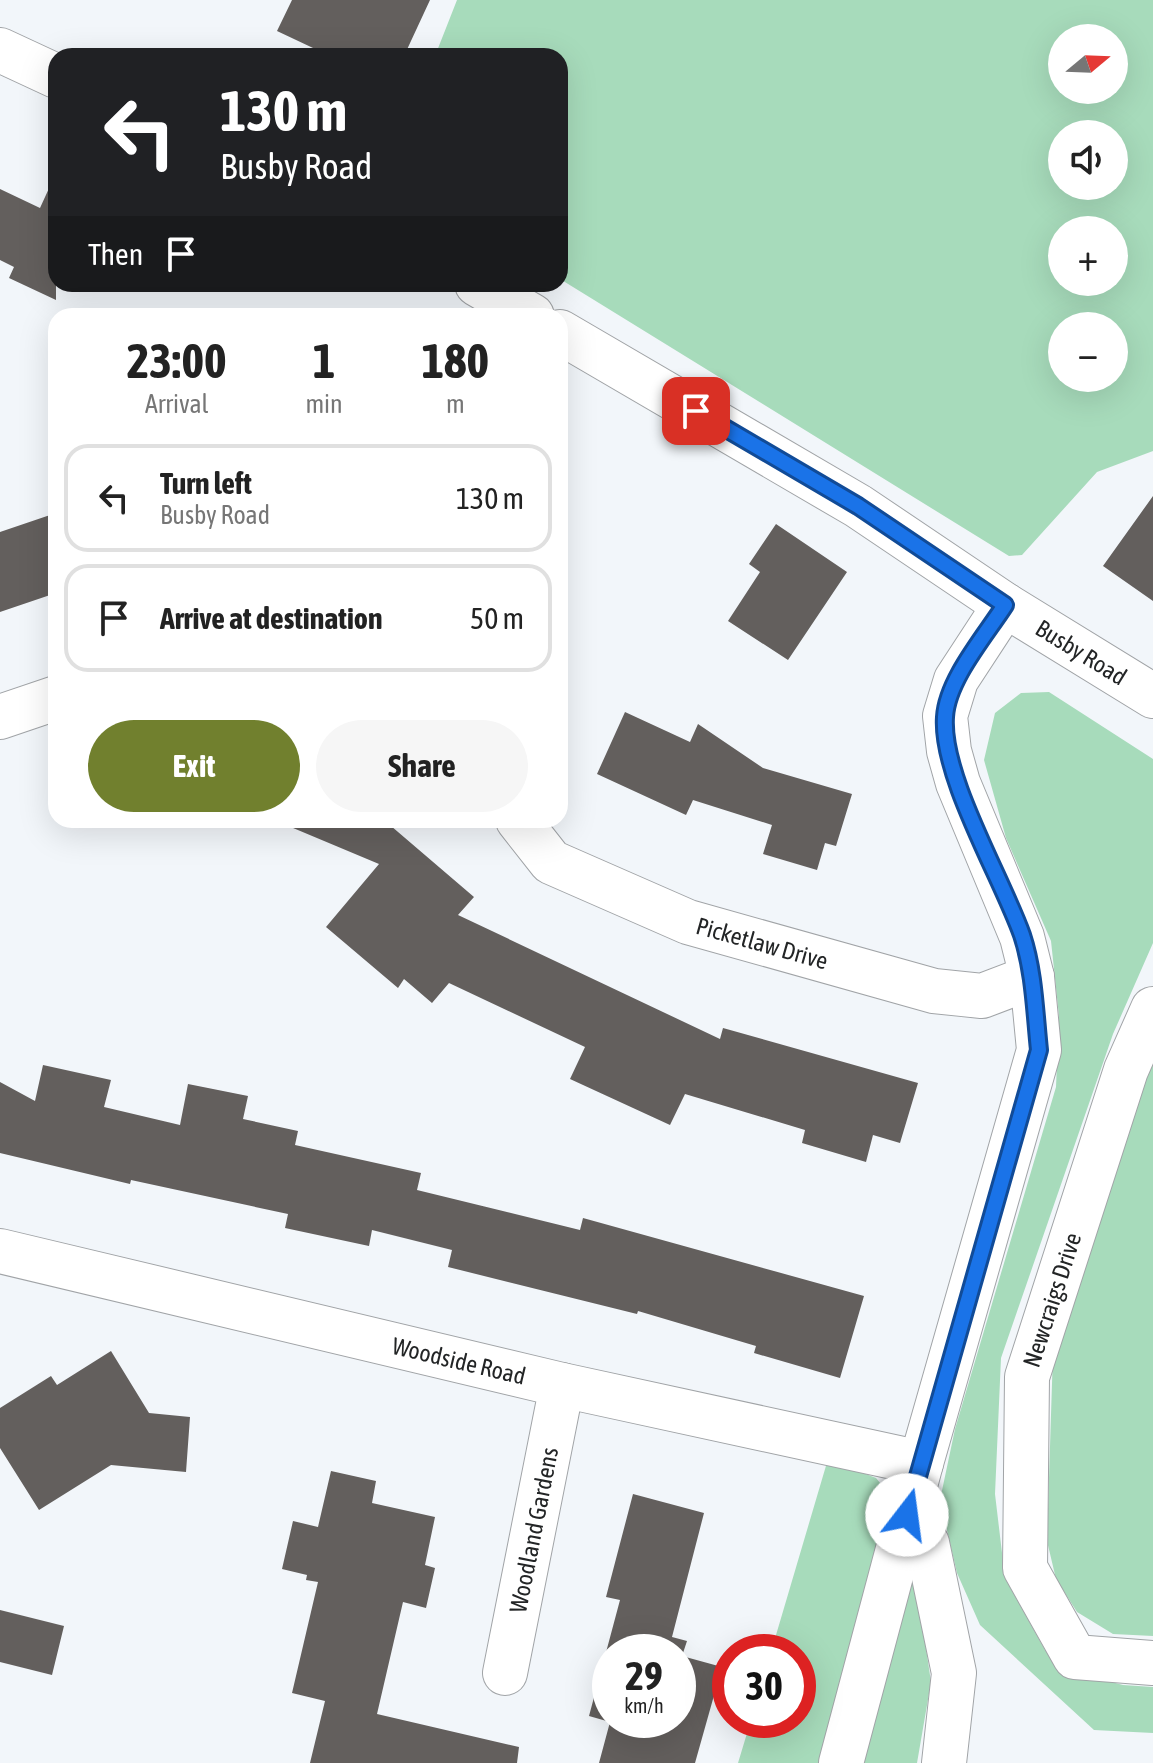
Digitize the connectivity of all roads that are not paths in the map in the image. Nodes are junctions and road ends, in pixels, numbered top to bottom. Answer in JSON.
{"nodes":[{"id":1,"x":0,"y":50,"type":"edge"},
{"id":2,"x":48,"y":72,"type":"edge"},
{"id":3,"x":491,"y":292,"type":"edge"},
{"id":4,"x":518,"y":308,"type":"edge"},
{"id":5,"x":568,"y":337,"type":"edge"},
{"id":6,"x":1005,"y":605,"type":"junction"},
{"id":7,"x":1153,"y":696,"type":"edge"},
{"id":8,"x":48,"y":701,"type":"edge"},
{"id":9,"x":0,"y":717,"type":"edge"},
{"id":10,"x":524,"y":828,"type":"edge"},
{"id":11,"x":1032,"y":977,"type":"junction"},
{"id":12,"x":1153,"y":1009,"type":"edge"},
{"id":13,"x":0,"y":1251,"type":"edge"},
{"id":14,"x":562,"y":1385,"type":"junction"},
{"id":15,"x":921,"y":1463,"type":"junction"},
{"id":16,"x":907,"y":1515,"type":"junction"},
{"id":17,"x":1153,"y":1663,"type":"edge"},
{"id":18,"x":505,"y":1673,"type":"dead end"},
{"id":19,"x":841,"y":1763,"type":"edge"},
{"id":20,"x":944,"y":1763,"type":"edge"}],
"edges":[{"from":1,"to":2,"type":"street"},
{"from":3,"to":4,"type":"street"},
{"from":5,"to":6,"type":"street","name":"Busby Road"},
{"from":6,"to":7,"type":"street","name":"Busby Road"},
{"from":6,"to":11,"type":"street"},
{"from":8,"to":9,"type":"street"},
{"from":10,"to":11,"type":"street","name":"Picketlaw Drive"},
{"from":11,"to":15,"type":"street"},
{"from":12,"to":17,"type":"street","name":"Newcraigs Drive"},
{"from":13,"to":14,"type":"street","name":"Woodside Road"},
{"from":14,"to":15,"type":"street","name":"Woodside Road"},
{"from":14,"to":18,"type":"street","name":"Woodland Gardens"},
{"from":15,"to":16,"type":"street"},
{"from":16,"to":19,"type":"street"},
{"from":16,"to":20,"type":"street"}]}
